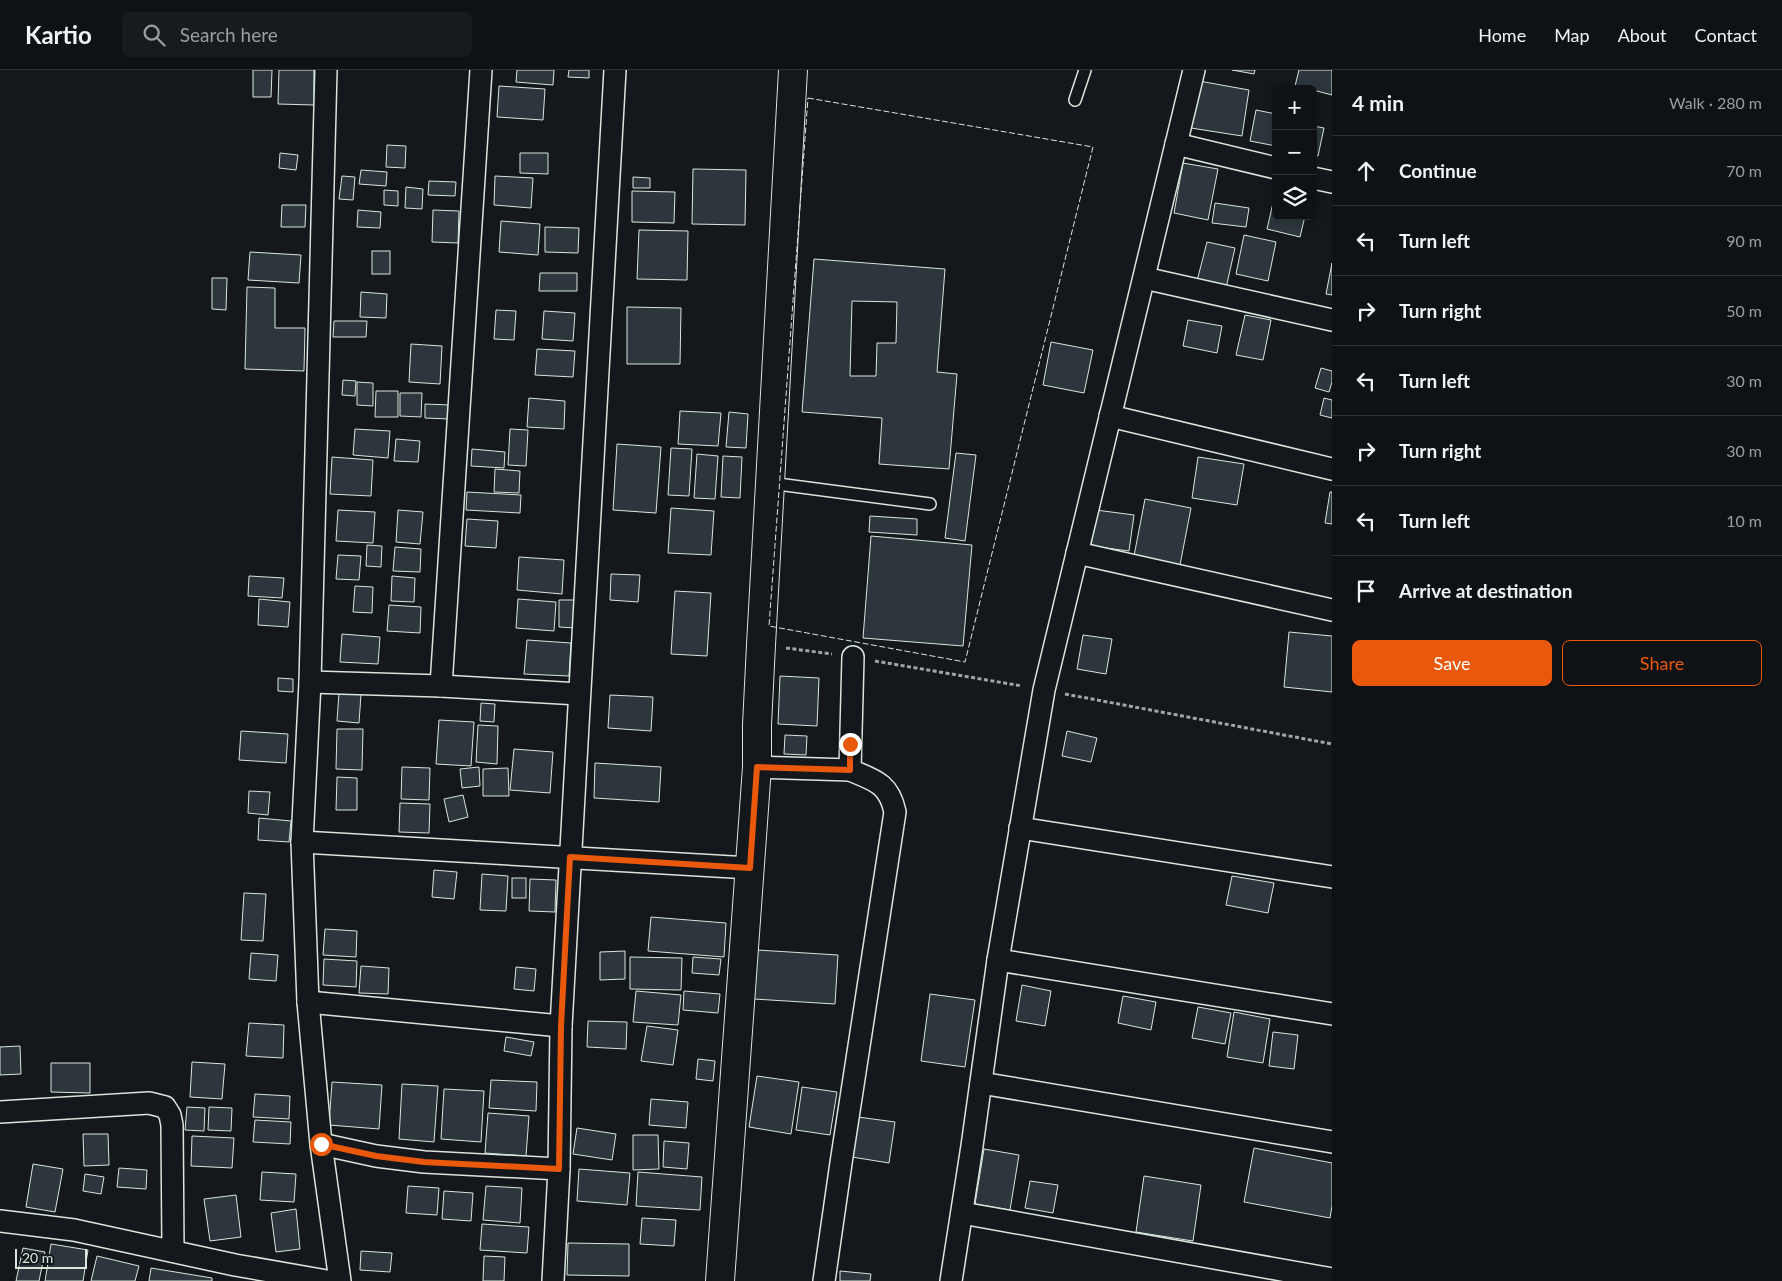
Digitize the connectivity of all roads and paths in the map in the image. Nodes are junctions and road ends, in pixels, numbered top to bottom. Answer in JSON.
{"nodes":[{"id":1,"x":326,"y":70,"type":"edge"},
{"id":2,"x":481,"y":70,"type":"edge"},
{"id":3,"x":615,"y":70,"type":"edge"},
{"id":4,"x":793,"y":70,"type":"edge"},
{"id":5,"x":1085,"y":70,"type":"edge"},
{"id":6,"x":1194,"y":70,"type":"edge"},
{"id":7,"x":1075,"y":100,"type":"dead end"},
{"id":8,"x":1176,"y":144,"type":"junction"},
{"id":9,"x":1272,"y":167,"type":"edge"},
{"id":10,"x":1317,"y":179,"type":"edge"},
{"id":11,"x":1332,"y":182,"type":"edge"},
{"id":12,"x":1144,"y":278,"type":"junction"},
{"id":13,"x":1332,"y":320,"type":"edge"},
{"id":14,"x":1110,"y":416,"type":"junction"},
{"id":15,"x":1332,"y":469,"type":"edge"},
{"id":16,"x":770,"y":483,"type":"junction"},
{"id":17,"x":930,"y":504,"type":"dead end"},
{"id":18,"x":1077,"y":552,"type":"junction"},
{"id":19,"x":1332,"y":610,"type":"edge"},
{"id":20,"x":853,"y":657,"type":"dead end"},
{"id":21,"x":310,"y":682,"type":"junction"},
{"id":22,"x":441,"y":686,"type":"junction"},
{"id":23,"x":580,"y":694,"type":"junction"},
{"id":24,"x":757,"y":767,"type":"junction"},
{"id":25,"x":850,"y":770,"type":"junction"},
{"id":26,"x":1020,"y":828,"type":"junction"},
{"id":27,"x":302,"y":842,"type":"junction"},
{"id":28,"x":570,"y":857,"type":"junction"},
{"id":29,"x":750,"y":868,"type":"junction"},
{"id":30,"x":1332,"y":877,"type":"edge"},
{"id":31,"x":998,"y":960,"type":"junction"},
{"id":32,"x":308,"y":1002,"type":"junction"},
{"id":33,"x":1332,"y":1014,"type":"edge"},
{"id":34,"x":561,"y":1026,"type":"junction"},
{"id":35,"x":981,"y":1083,"type":"junction"},
{"id":36,"x":0,"y":1112,"type":"edge"},
{"id":37,"x":1332,"y":1142,"type":"edge"},
{"id":38,"x":321,"y":1144,"type":"junction"},
{"id":39,"x":559,"y":1169,"type":"junction"},
{"id":40,"x":962,"y":1213,"type":"junction"},
{"id":41,"x":0,"y":1221,"type":"edge"},
{"id":42,"x":173,"y":1251,"type":"junction"},
{"id":43,"x":1332,"y":1279,"type":"edge"},
{"id":44,"x":328,"y":1281,"type":"edge"},
{"id":45,"x":340,"y":1281,"type":"edge"},
{"id":46,"x":553,"y":1281,"type":"edge"},
{"id":47,"x":720,"y":1281,"type":"edge"},
{"id":48,"x":824,"y":1281,"type":"edge"},
{"id":49,"x":951,"y":1281,"type":"edge"}],
"edges":[{"from":1,"to":21,"type":"street"},
{"from":2,"to":22,"type":"street"},
{"from":3,"to":23,"type":"street"},
{"from":4,"to":16,"type":"street"},
{"from":5,"to":7,"type":"lane"},
{"from":6,"to":8,"type":"street"},
{"from":8,"to":9,"type":"street"},
{"from":8,"to":12,"type":"street"},
{"from":10,"to":11,"type":"street"},
{"from":12,"to":13,"type":"street"},
{"from":12,"to":14,"type":"street"},
{"from":14,"to":15,"type":"street"},
{"from":14,"to":18,"type":"street"},
{"from":16,"to":17,"type":"lane"},
{"from":16,"to":24,"type":"street"},
{"from":18,"to":19,"type":"street"},
{"from":18,"to":26,"type":"street"},
{"from":20,"to":25,"type":"street"},
{"from":21,"to":22,"type":"street"},
{"from":21,"to":27,"type":"street"},
{"from":22,"to":23,"type":"street"},
{"from":23,"to":28,"type":"street"},
{"from":24,"to":25,"type":"street"},
{"from":24,"to":29,"type":"street"},
{"from":25,"to":48,"type":"street"},
{"from":26,"to":30,"type":"street"},
{"from":26,"to":31,"type":"street"},
{"from":27,"to":28,"type":"street"},
{"from":27,"to":32,"type":"street"},
{"from":28,"to":29,"type":"street"},
{"from":28,"to":34,"type":"street"},
{"from":29,"to":47,"type":"street"},
{"from":31,"to":33,"type":"street"},
{"from":31,"to":35,"type":"street"},
{"from":32,"to":34,"type":"street"},
{"from":32,"to":38,"type":"street"},
{"from":34,"to":39,"type":"street"},
{"from":35,"to":37,"type":"street"},
{"from":35,"to":40,"type":"street"},
{"from":36,"to":42,"type":"street"},
{"from":38,"to":39,"type":"street"},
{"from":38,"to":45,"type":"street"},
{"from":39,"to":46,"type":"street"},
{"from":40,"to":43,"type":"street"},
{"from":40,"to":49,"type":"street"},
{"from":41,"to":42,"type":"street"},
{"from":42,"to":44,"type":"street"}]}
